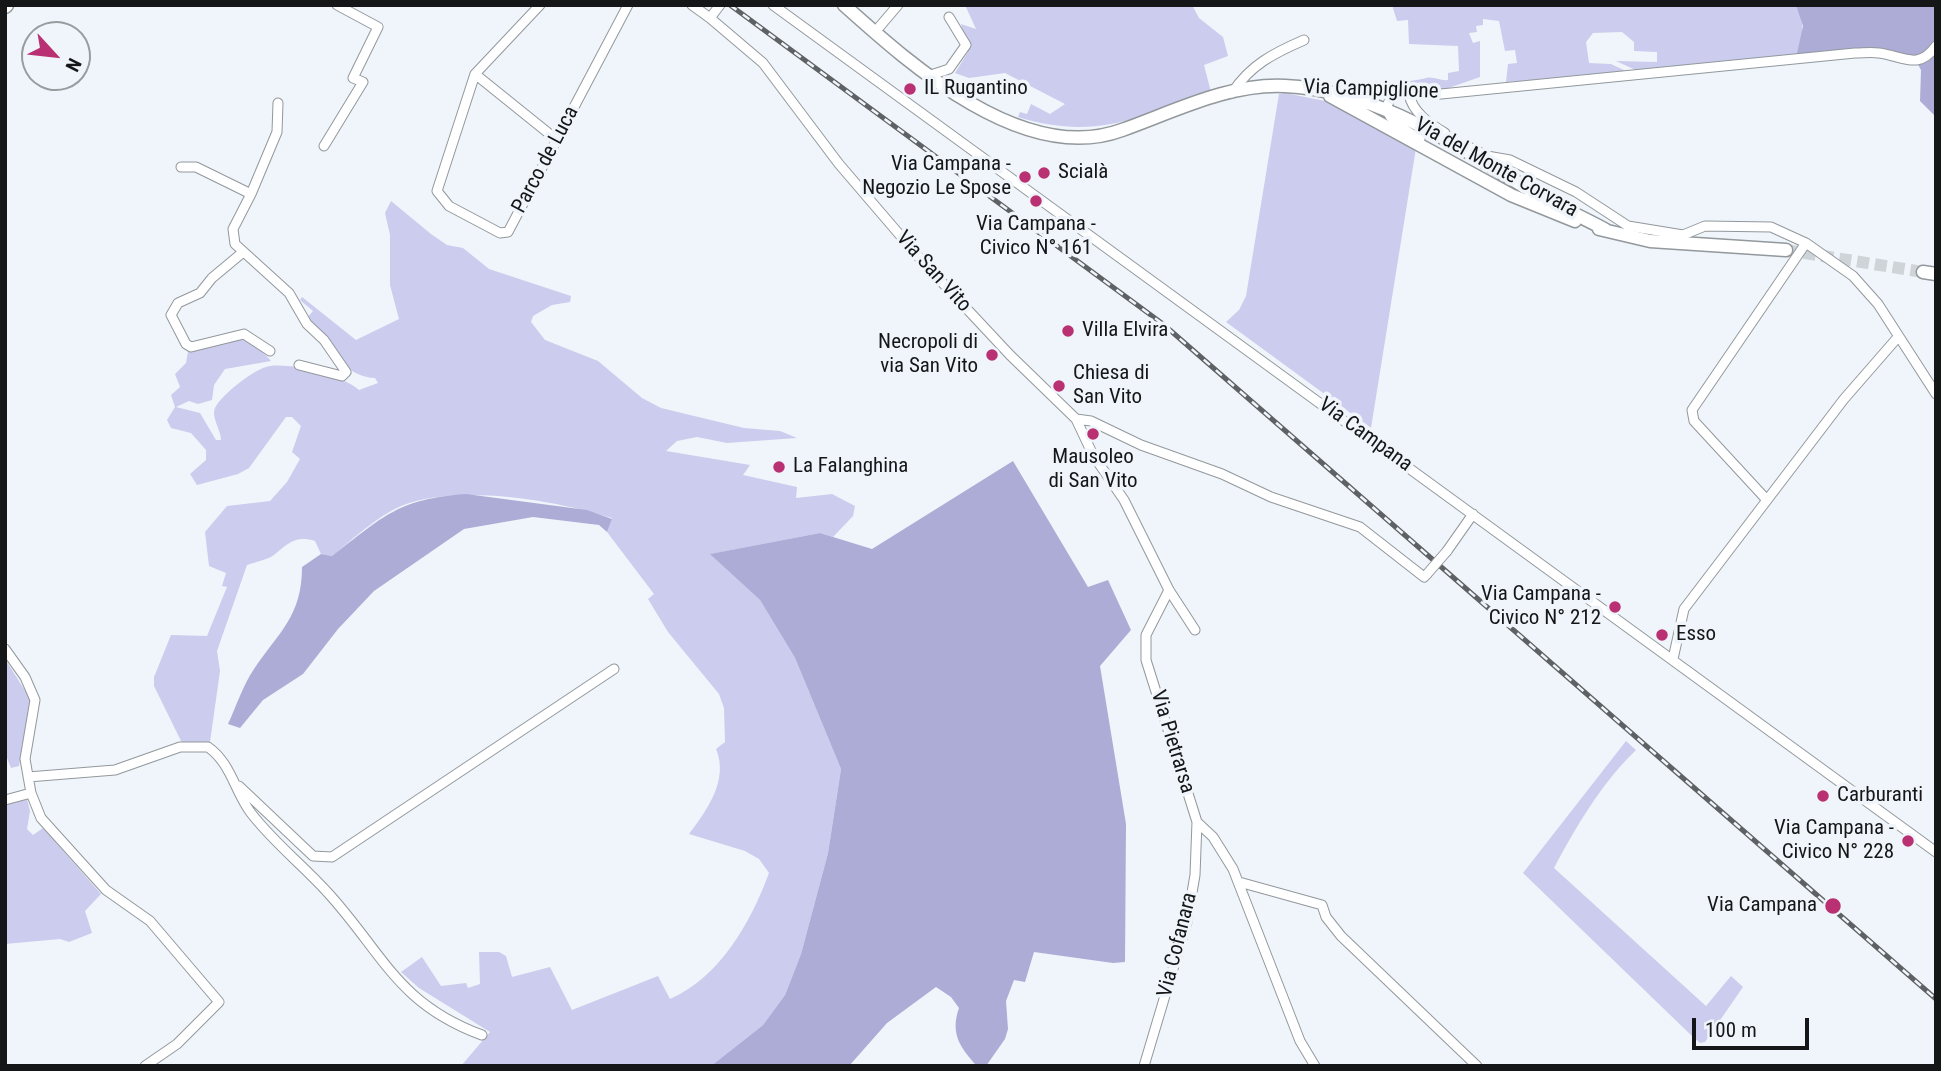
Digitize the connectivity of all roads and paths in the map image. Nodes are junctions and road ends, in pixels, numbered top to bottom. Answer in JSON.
{"nodes":[{"id":1,"x":337,"y":5,"type":"edge"},
{"id":2,"x":540,"y":5,"type":"edge"},
{"id":3,"x":628,"y":5,"type":"edge"},
{"id":4,"x":692,"y":5,"type":"edge"},
{"id":5,"x":720,"y":5,"type":"edge"},
{"id":6,"x":773,"y":5,"type":"edge"},
{"id":7,"x":783,"y":5,"type":"edge"},
{"id":8,"x":845,"y":5,"type":"edge"},
{"id":9,"x":898,"y":5,"type":"edge"},
{"id":10,"x":949,"y":17,"type":"dead end"},
{"id":11,"x":710,"y":18,"type":"junction"},
{"id":12,"x":794,"y":18,"type":"junction"},
{"id":13,"x":875,"y":32,"type":"junction"},
{"id":14,"x":1304,"y":40,"type":"dead end"},
{"id":15,"x":1936,"y":46,"type":"edge"},
{"id":16,"x":475,"y":74,"type":"junction"},
{"id":17,"x":931,"y":75,"type":"junction"},
{"id":18,"x":1318,"y":90,"type":"junction"},
{"id":19,"x":1231,"y":93,"type":"junction"},
{"id":20,"x":1393,"y":93,"type":"junction"},
{"id":21,"x":1409,"y":94,"type":"junction"},
{"id":22,"x":278,"y":103,"type":"dead end"},
{"id":23,"x":1385,"y":107,"type":"junction"},
{"id":24,"x":556,"y":140,"type":"junction"},
{"id":25,"x":324,"y":146,"type":"dead end"},
{"id":26,"x":1434,"y":153,"type":"junction"},
{"id":27,"x":181,"y":167,"type":"dead end"},
{"id":28,"x":251,"y":194,"type":"junction"},
{"id":29,"x":1606,"y":230,"type":"junction"},
{"id":30,"x":1806,"y":243,"type":"junction"},
{"id":31,"x":1786,"y":250,"type":"tunnel mouth"},
{"id":32,"x":242,"y":253,"type":"junction"},
{"id":33,"x":1898,"y":337,"type":"junction"},
{"id":34,"x":270,"y":351,"type":"dead end"},
{"id":35,"x":299,"y":365,"type":"dead end"},
{"id":36,"x":1936,"y":394,"type":"edge"},
{"id":37,"x":1076,"y":419,"type":"junction"},
{"id":38,"x":1766,"y":499,"type":"junction"},
{"id":39,"x":1473,"y":514,"type":"junction"},
{"id":40,"x":1169,"y":590,"type":"junction"},
{"id":41,"x":1195,"y":630,"type":"dead end"},
{"id":42,"x":5,"y":649,"type":"edge"},
{"id":43,"x":1673,"y":659,"type":"junction"},
{"id":44,"x":614,"y":669,"type":"dead end"},
{"id":45,"x":28,"y":777,"type":"junction"},
{"id":46,"x":238,"y":785,"type":"junction"},
{"id":47,"x":31,"y":793,"type":"junction"},
{"id":48,"x":5,"y":800,"type":"edge"},
{"id":49,"x":1197,"y":822,"type":"junction"},
{"id":50,"x":1936,"y":852,"type":"edge"},
{"id":51,"x":1239,"y":882,"type":"junction"},
{"id":52,"x":482,"y":1035,"type":"dead end"},
{"id":53,"x":145,"y":1066,"type":"edge"},
{"id":54,"x":1144,"y":1066,"type":"edge"},
{"id":55,"x":1315,"y":1066,"type":"edge"},
{"id":56,"x":1477,"y":1066,"type":"edge"}],
"edges":[{"from":1,"to":25,"type":"street"},
{"from":2,"to":16,"type":"street","name":"Parco de Luca"},
{"from":3,"to":24,"type":"street","name":"Parco de Luca"},
{"from":4,"to":11,"type":"street","name":"Via San Vito"},
{"from":5,"to":11,"type":"street"},
{"from":6,"to":12,"type":"street","name":"Via Campana"},
{"from":7,"to":12,"type":"street","name":"Via Campana"},
{"from":8,"to":13,"type":"main road","name":"Via Campiglione"},
{"from":9,"to":13,"type":"street"},
{"from":10,"to":17,"type":"street"},
{"from":11,"to":37,"type":"street","name":"Via San Vito"},
{"from":12,"to":39,"type":"street","name":"Via Campana"},
{"from":13,"to":17,"type":"main road","name":"Via Campiglione"},
{"from":14,"to":19,"type":"street"},
{"from":15,"to":21,"type":"street","name":"Via Campiglione"},
{"from":16,"to":24,"type":"street"},
{"from":16,"to":24,"type":"street","name":"Parco de Luca"},
{"from":17,"to":19,"type":"main road","name":"Via Campiglione"},
{"from":18,"to":19,"type":"main road","name":"Via Campiglione"},
{"from":18,"to":20,"type":"street","name":"Via Campiglione"},
{"from":18,"to":23,"type":"main road","name":"Via del Monte Corvara"},
{"from":18,"to":26,"type":"main road","name":"Via del Monte Corvara"},
{"from":20,"to":21,"type":"street","name":"Via Campiglione"},
{"from":20,"to":23,"type":"street"},
{"from":21,"to":30,"type":"street"},
{"from":22,"to":28,"type":"street"},
{"from":23,"to":26,"type":"street","name":"Via del Monte Corvara"},
{"from":23,"to":29,"type":"main road","name":"Via del Monte Corvara"},
{"from":26,"to":29,"type":"main road","name":"Via del Monte Corvara"},
{"from":27,"to":28,"type":"street"},
{"from":28,"to":32,"type":"street"},
{"from":29,"to":31,"type":"main road","name":"Via del Monte Corvara"},
{"from":30,"to":33,"type":"street"},
{"from":30,"to":38,"type":"street"},
{"from":32,"to":34,"type":"street"},
{"from":32,"to":35,"type":"street"},
{"from":33,"to":36,"type":"street"},
{"from":33,"to":38,"type":"street"},
{"from":37,"to":39,"type":"street","name":"Via San Vito","bridge":true},
{"from":37,"to":40,"type":"street"},
{"from":38,"to":43,"type":"street"},
{"from":39,"to":43,"type":"street","name":"Via Campana"},
{"from":40,"to":41,"type":"street"},
{"from":40,"to":49,"type":"street","name":"Via Pietrarsa"},
{"from":42,"to":45,"type":"street"},
{"from":43,"to":50,"type":"street","name":"Via Campana"},
{"from":44,"to":46,"type":"street"},
{"from":45,"to":46,"type":"street"},
{"from":45,"to":47,"type":"street"},
{"from":46,"to":52,"type":"street"},
{"from":47,"to":48,"type":"street"},
{"from":47,"to":53,"type":"street"},
{"from":49,"to":51,"type":"street","name":"Via Pietrarsa"},
{"from":49,"to":54,"type":"street","name":"Via Cofanara"},
{"from":51,"to":55,"type":"street","name":"Via Pietrarsa"},
{"from":51,"to":56,"type":"street"}]}
